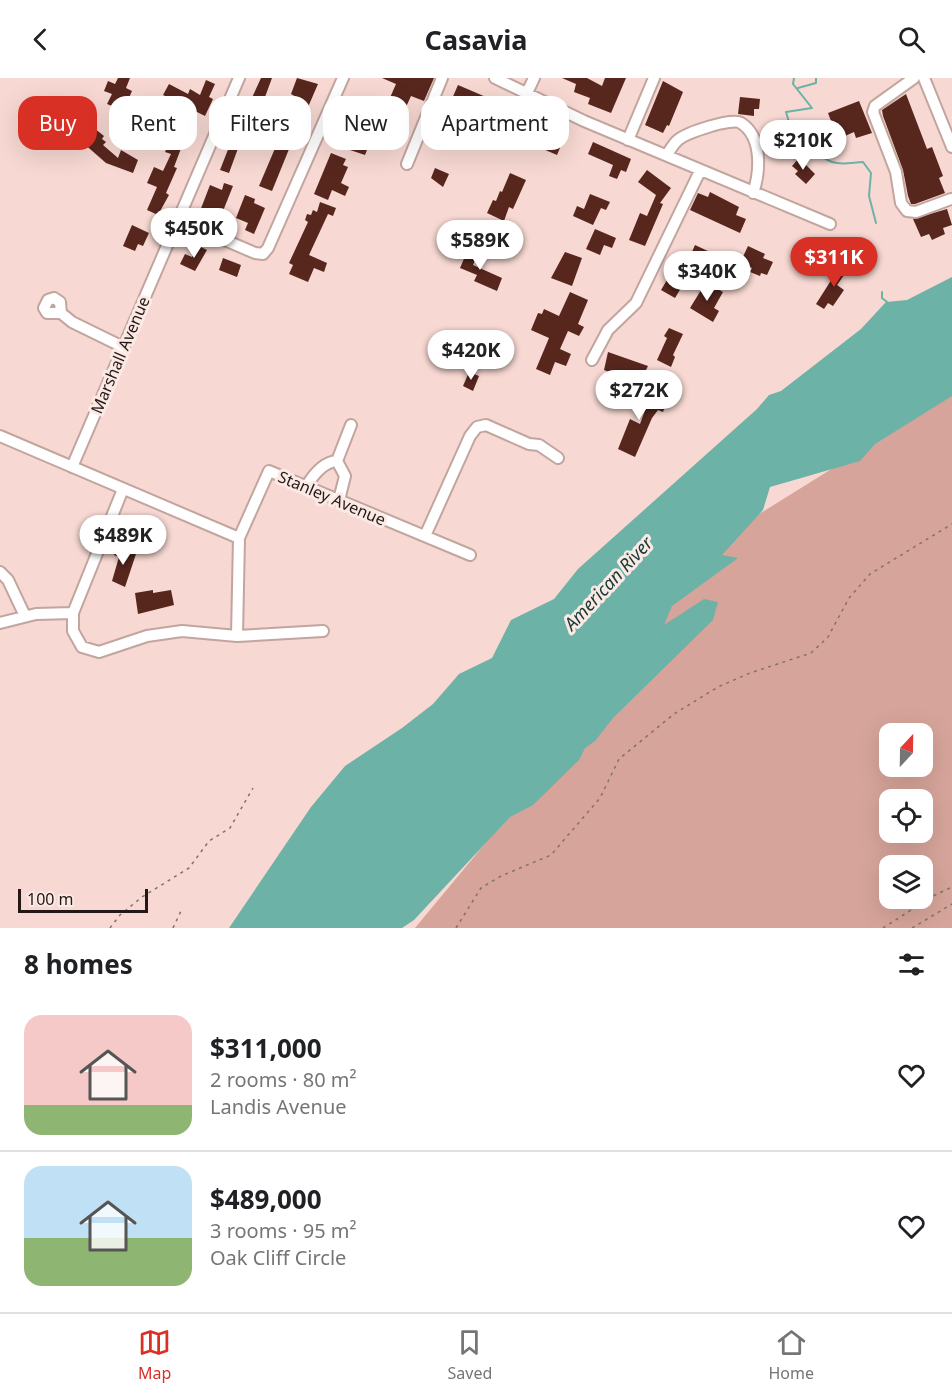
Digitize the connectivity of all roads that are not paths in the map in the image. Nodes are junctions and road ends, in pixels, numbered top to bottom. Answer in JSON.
{"nodes":[{"id":1,"x":239,"y":78,"type":"edge"},
{"id":2,"x":343,"y":78,"type":"edge"},
{"id":3,"x":442,"y":78,"type":"edge"},
{"id":4,"x":495,"y":78,"type":"edge"},
{"id":5,"x":534,"y":78,"type":"edge"},
{"id":6,"x":654,"y":78,"type":"edge"},
{"id":7,"x":914,"y":78,"type":"edge"},
{"id":8,"x":924,"y":78,"type":"edge"},
{"id":9,"x":526,"y":95,"type":"junction"},
{"id":10,"x":628,"y":140,"type":"junction"},
{"id":11,"x":952,"y":147,"type":"edge"},
{"id":12,"x":667,"y":155,"type":"junction"},
{"id":13,"x":406,"y":164,"type":"dead end"},
{"id":14,"x":700,"y":171,"type":"junction"},
{"id":15,"x":753,"y":194,"type":"junction"},
{"id":16,"x":951,"y":199,"type":"edge"},
{"id":17,"x":177,"y":220,"type":"junction"},
{"id":18,"x":830,"y":224,"type":"dead end"},
{"id":19,"x":61,"y":313,"type":"dead end"},
{"id":20,"x":123,"y":347,"type":"junction"},
{"id":21,"x":591,"y":360,"type":"dead end"},
{"id":22,"x":351,"y":425,"type":"dead end"},
{"id":23,"x":0,"y":436,"type":"edge"},
{"id":24,"x":558,"y":458,"type":"dead end"},
{"id":25,"x":337,"y":461,"type":"junction"},
{"id":26,"x":72,"y":467,"type":"junction"},
{"id":27,"x":306,"y":487,"type":"junction"},
{"id":28,"x":123,"y":489,"type":"junction"},
{"id":29,"x":339,"y":500,"type":"junction"},
{"id":30,"x":425,"y":536,"type":"junction"},
{"id":31,"x":239,"y":538,"type":"junction"},
{"id":32,"x":470,"y":555,"type":"dead end"},
{"id":33,"x":0,"y":572,"type":"edge"},
{"id":34,"x":73,"y":612,"type":"junction"},
{"id":35,"x":25,"y":616,"type":"junction"},
{"id":36,"x":4,"y":621,"type":"edge"},
{"id":37,"x":323,"y":631,"type":"dead end"},
{"id":38,"x":237,"y":636,"type":"junction"}],
"edges":[{"from":1,"to":17,"type":"street","name":"Marshall Avenue"},
{"from":2,"to":17,"type":"street"},
{"from":3,"to":13,"type":"street"},
{"from":4,"to":9,"type":"street"},
{"from":5,"to":9,"type":"street"},
{"from":6,"to":10,"type":"street"},
{"from":7,"to":16,"type":"street"},
{"from":8,"to":11,"type":"street"},
{"from":9,"to":10,"type":"street"},
{"from":10,"to":12,"type":"street"},
{"from":12,"to":14,"type":"street"},
{"from":12,"to":15,"type":"street"},
{"from":14,"to":15,"type":"street"},
{"from":14,"to":21,"type":"street"},
{"from":15,"to":18,"type":"street"},
{"from":17,"to":20,"type":"street","name":"Marshall Avenue"},
{"from":19,"to":20,"type":"street"},
{"from":20,"to":26,"type":"street","name":"Marshall Avenue"},
{"from":22,"to":25,"type":"street"},
{"from":23,"to":26,"type":"street"},
{"from":24,"to":30,"type":"street"},
{"from":25,"to":27,"type":"street"},
{"from":25,"to":29,"type":"street"},
{"from":26,"to":28,"type":"street"},
{"from":27,"to":29,"type":"street","name":"Stanley Avenue"},
{"from":27,"to":31,"type":"street","name":"Stanley Avenue"},
{"from":28,"to":31,"type":"street"},
{"from":28,"to":34,"type":"street"},
{"from":29,"to":30,"type":"street","name":"Stanley Avenue"},
{"from":30,"to":32,"type":"street","name":"Stanley Avenue"},
{"from":31,"to":38,"type":"street"},
{"from":33,"to":35,"type":"street"},
{"from":34,"to":35,"type":"street"},
{"from":34,"to":38,"type":"street"},
{"from":35,"to":36,"type":"street"},
{"from":37,"to":38,"type":"street"}]}
